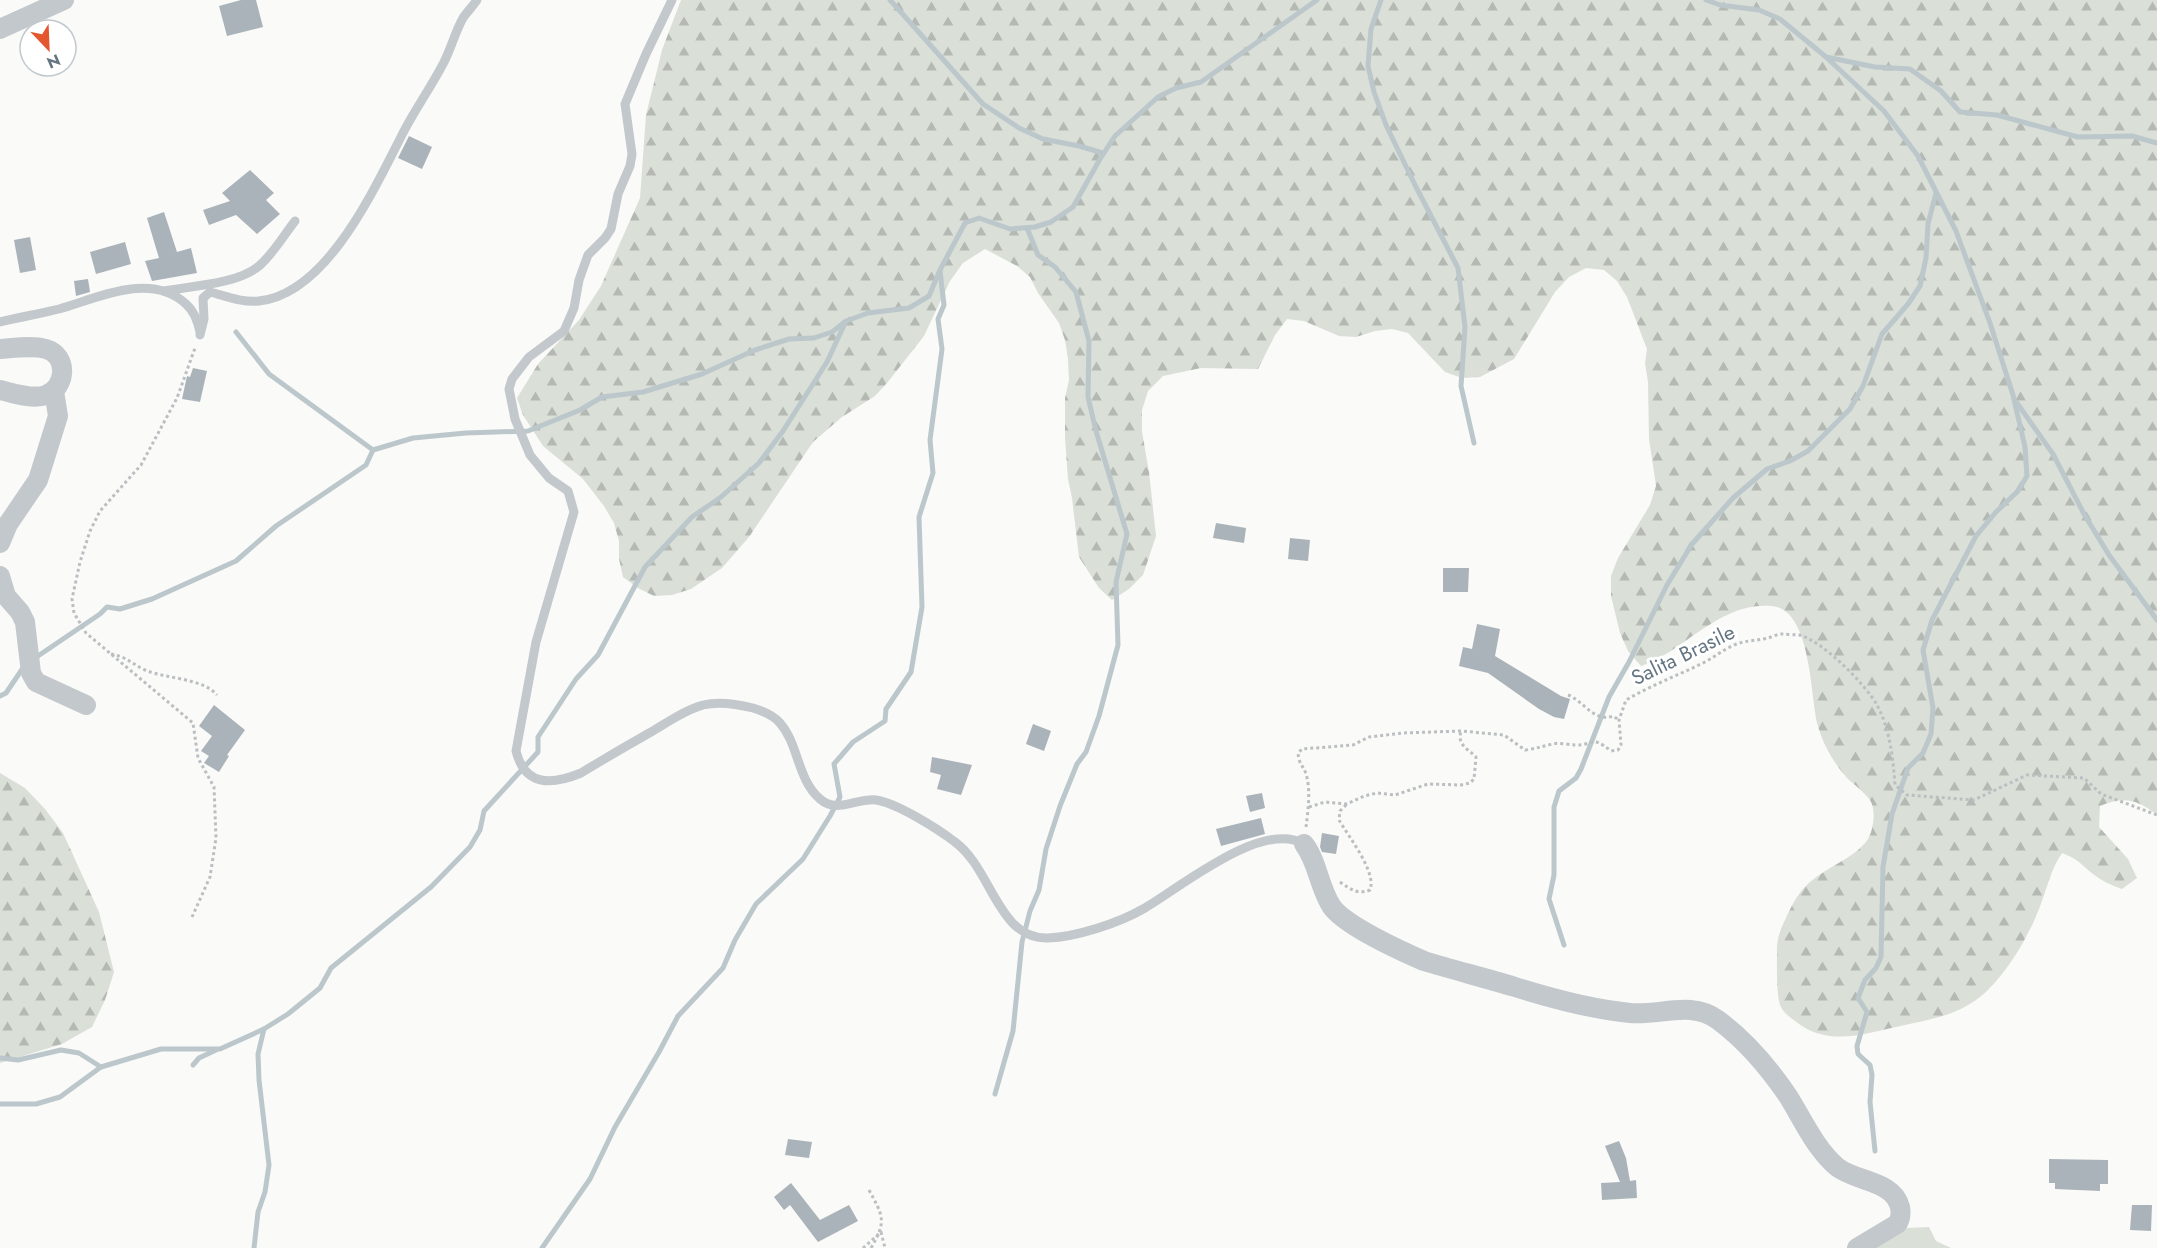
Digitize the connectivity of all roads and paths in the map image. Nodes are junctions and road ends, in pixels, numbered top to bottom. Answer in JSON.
{"nodes":[{"id":1,"x":64,"y":0,"type":"edge"},
{"id":2,"x":477,"y":0,"type":"edge"},
{"id":3,"x":672,"y":0,"type":"edge"},
{"id":4,"x":0,"y":30,"type":"edge"},
{"id":5,"x":295,"y":222,"type":"dead end"},
{"id":6,"x":164,"y":291,"type":"junction"},
{"id":7,"x":0,"y":322,"type":"edge"},
{"id":8,"x":200,"y":335,"type":"junction"},
{"id":9,"x":0,"y":349,"type":"edge"},
{"id":10,"x":0,"y":390,"type":"edge"},
{"id":11,"x":54,"y":391,"type":"junction"},
{"id":12,"x":0,"y":543,"type":"edge"},
{"id":13,"x":0,"y":576,"type":"edge"},
{"id":14,"x":110,"y":653,"type":"junction"},
{"id":15,"x":217,"y":695,"type":"dead end"},
{"id":16,"x":1568,"y":695,"type":"dead end"},
{"id":17,"x":86,"y":705,"type":"dead end"},
{"id":18,"x":1619,"y":720,"type":"junction"},
{"id":19,"x":1461,"y":730,"type":"junction"},
{"id":20,"x":1347,"y":804,"type":"junction"},
{"id":21,"x":1308,"y":808,"type":"junction"},
{"id":22,"x":2157,"y":815,"type":"edge"},
{"id":23,"x":1304,"y":843,"type":"junction"},
{"id":24,"x":1319,"y":873,"type":"junction"},
{"id":25,"x":192,"y":916,"type":"dead end"},
{"id":26,"x":869,"y":1190,"type":"dead end"},
{"id":27,"x":881,"y":1232,"type":"junction"},
{"id":28,"x":863,"y":1248,"type":"edge"},
{"id":29,"x":871,"y":1248,"type":"edge"},
{"id":30,"x":885,"y":1248,"type":"edge"},
{"id":31,"x":1857,"y":1248,"type":"edge"}],
"edges":[{"from":1,"to":4,"type":"street"},
{"from":2,"to":8,"type":"lane"},
{"from":3,"to":23,"type":"lane"},
{"from":5,"to":6,"type":"lane"},
{"from":6,"to":7,"type":"lane"},
{"from":6,"to":8,"type":"lane"},
{"from":8,"to":14,"type":"path"},
{"from":9,"to":11,"type":"street"},
{"from":10,"to":11,"type":"street"},
{"from":11,"to":12,"type":"street"},
{"from":13,"to":17,"type":"street"},
{"from":14,"to":15,"type":"path"},
{"from":14,"to":25,"type":"path"},
{"from":16,"to":18,"type":"path"},
{"from":18,"to":19,"type":"path"},
{"from":18,"to":22,"type":"path","name":"Salita Brasile"},
{"from":19,"to":20,"type":"path"},
{"from":19,"to":21,"type":"path"},
{"from":20,"to":21,"type":"path"},
{"from":20,"to":24,"type":"path"},
{"from":21,"to":23,"type":"path"},
{"from":23,"to":24,"type":"street"},
{"from":24,"to":31,"type":"street"},
{"from":26,"to":27,"type":"path"},
{"from":27,"to":28,"type":"path"},
{"from":27,"to":29,"type":"path"},
{"from":27,"to":30,"type":"path"}]}
